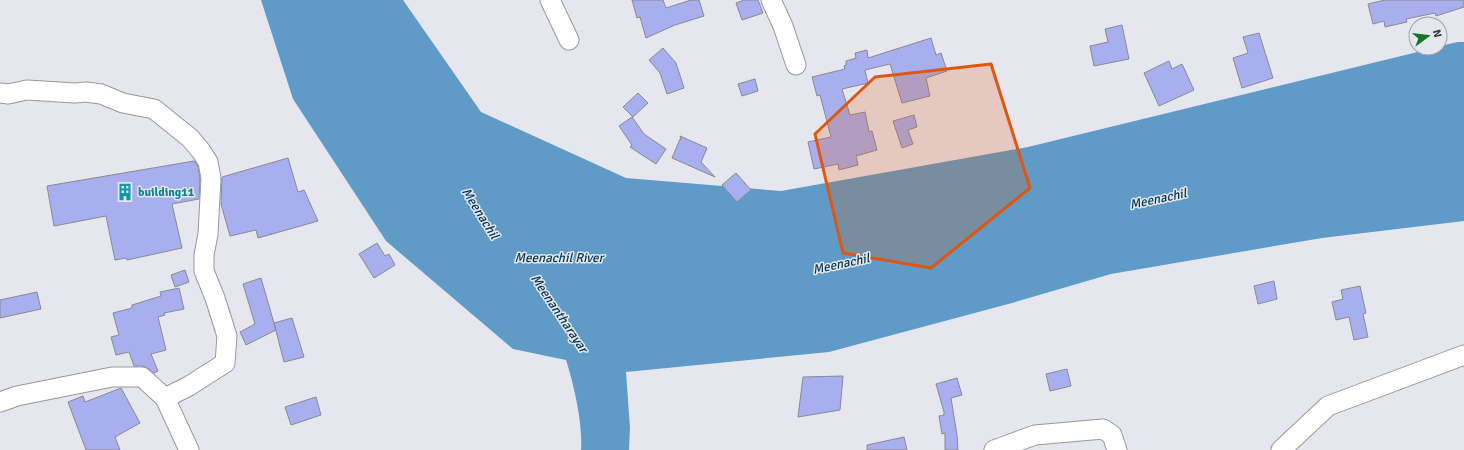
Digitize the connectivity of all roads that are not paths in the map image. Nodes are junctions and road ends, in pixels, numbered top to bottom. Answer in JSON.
{"nodes":[{"id":1,"x":550,"y":0,"type":"edge"},
{"id":2,"x":771,"y":0,"type":"edge"},
{"id":3,"x":569,"y":40,"type":"dead end"},
{"id":4,"x":796,"y":65,"type":"dead end"},
{"id":5,"x":0,"y":93,"type":"edge"},
{"id":6,"x":1464,"y":355,"type":"edge"},
{"id":7,"x":165,"y":398,"type":"junction"},
{"id":8,"x":0,"y":402,"type":"edge"},
{"id":9,"x":190,"y":450,"type":"edge"},
{"id":10,"x":994,"y":450,"type":"edge"},
{"id":11,"x":1117,"y":450,"type":"edge"},
{"id":12,"x":1281,"y":450,"type":"edge"}],
"edges":[{"from":1,"to":3,"type":"street"},
{"from":2,"to":4,"type":"street"},
{"from":5,"to":7,"type":"street"},
{"from":6,"to":12,"type":"street"},
{"from":7,"to":8,"type":"street"},
{"from":7,"to":9,"type":"street"},
{"from":10,"to":11,"type":"street"}]}
